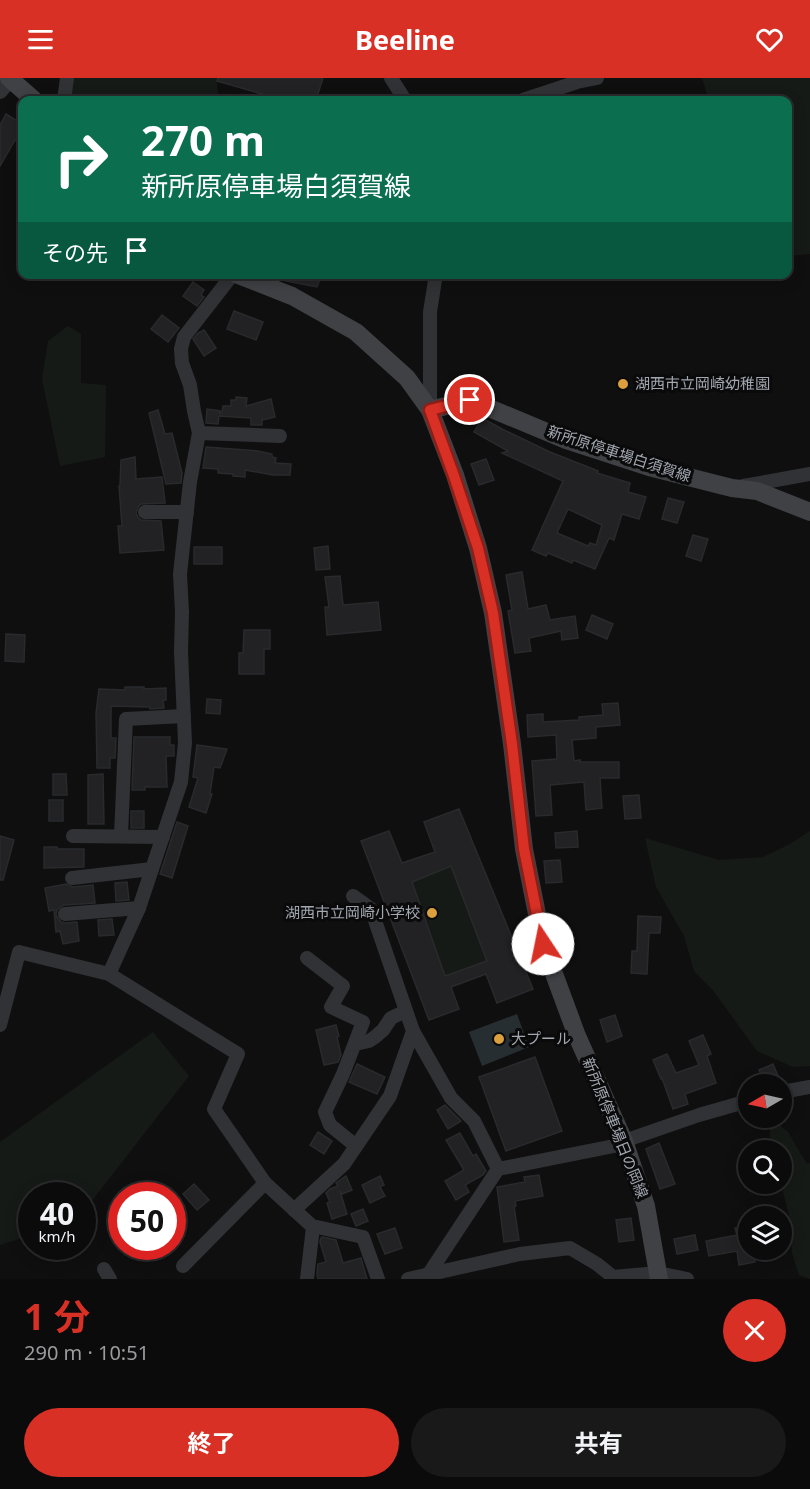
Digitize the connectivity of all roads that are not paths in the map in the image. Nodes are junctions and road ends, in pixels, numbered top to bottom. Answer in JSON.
{"nodes":[{"id":1,"x":67,"y":78,"type":"edge"},
{"id":2,"x":391,"y":78,"type":"edge"},
{"id":3,"x":597,"y":78,"type":"edge"},
{"id":4,"x":6,"y":83,"type":"edge"},
{"id":5,"x":27,"y":96,"type":"edge"},
{"id":6,"x":65,"y":96,"type":"edge"},
{"id":7,"x":402,"y":96,"type":"edge"},
{"id":8,"x":535,"y":96,"type":"edge"},
{"id":9,"x":231,"y":279,"type":"edge"},
{"id":10,"x":248,"y":279,"type":"edge"},
{"id":11,"x":435,"y":279,"type":"edge"},
{"id":12,"x":430,"y":410,"type":"junction"},
{"id":13,"x":199,"y":433,"type":"junction"},
{"id":14,"x":280,"y":436,"type":"dead end"},
{"id":15,"x":810,"y":474,"type":"edge"},
{"id":16,"x":732,"y":488,"type":"junction"},
{"id":17,"x":145,"y":512,"type":"dead end"},
{"id":18,"x":187,"y":512,"type":"junction"},
{"id":19,"x":810,"y":512,"type":"edge"},
{"id":20,"x":184,"y":716,"type":"junction"},
{"id":21,"x":73,"y":836,"type":"dead end"},
{"id":22,"x":121,"y":836,"type":"junction"},
{"id":23,"x":163,"y":837,"type":"junction"},
{"id":24,"x":152,"y":870,"type":"junction"},
{"id":25,"x":72,"y":878,"type":"dead end"},
{"id":26,"x":353,"y":896,"type":"dead end"},
{"id":27,"x":139,"y":908,"type":"junction"},
{"id":28,"x":66,"y":914,"type":"dead end"},
{"id":29,"x":307,"y":958,"type":"dead end"},
{"id":30,"x":109,"y":974,"type":"junction"},
{"id":31,"x":406,"y":1011,"type":"junction"},
{"id":32,"x":363,"y":1022,"type":"junction"},
{"id":33,"x":0,"y":1025,"type":"edge"},
{"id":34,"x":413,"y":1031,"type":"junction"},
{"id":35,"x":380,"y":1033,"type":"junction"},
{"id":36,"x":355,"y":1044,"type":"junction"},
{"id":37,"x":810,"y":1087,"type":"edge"},
{"id":38,"x":792,"y":1090,"type":"edge"},
{"id":39,"x":738,"y":1104,"type":"edge"},
{"id":40,"x":624,"y":1143,"type":"junction"},
{"id":41,"x":356,"y":1146,"type":"junction"},
{"id":42,"x":498,"y":1169,"type":"junction"},
{"id":43,"x":264,"y":1183,"type":"junction"},
{"id":44,"x":294,"y":1210,"type":"junction"},
{"id":45,"x":312,"y":1227,"type":"junction"},
{"id":46,"x":183,"y":1266,"type":"dead end"},
{"id":47,"x":428,"y":1275,"type":"junction"},
{"id":48,"x":658,"y":1276,"type":"edge"},
{"id":49,"x":307,"y":1279,"type":"edge"},
{"id":50,"x":378,"y":1279,"type":"edge"},
{"id":51,"x":408,"y":1279,"type":"edge"},
{"id":52,"x":687,"y":1279,"type":"edge"}],
"edges":[{"from":1,"to":6,"type":"street"},
{"from":2,"to":7,"type":"street"},
{"from":3,"to":8,"type":"street"},
{"from":4,"to":5,"type":"main road"},
{"from":9,"to":13,"type":"street"},
{"from":10,"to":12,"type":"main road","name":"新所原停車場日の岡線"},
{"from":11,"to":12,"type":"street"},
{"from":12,"to":16,"type":"main road","name":"新所原停車場白須賀線"},
{"from":12,"to":40,"type":"main road","name":"新所原停車場日の岡線"},
{"from":13,"to":14,"type":"street"},
{"from":13,"to":18,"type":"street"},
{"from":15,"to":16,"type":"street"},
{"from":16,"to":19,"type":"main road","name":"新所原停車場白須賀線"},
{"from":17,"to":18,"type":"street"},
{"from":18,"to":20,"type":"street"},
{"from":20,"to":22,"type":"street"},
{"from":20,"to":23,"type":"street"},
{"from":21,"to":22,"type":"street"},
{"from":22,"to":23,"type":"street"},
{"from":23,"to":24,"type":"street"},
{"from":24,"to":25,"type":"street"},
{"from":24,"to":27,"type":"street"},
{"from":26,"to":31,"type":"street"},
{"from":27,"to":28,"type":"street"},
{"from":27,"to":30,"type":"street"},
{"from":29,"to":32,"type":"street"},
{"from":30,"to":33,"type":"street"},
{"from":30,"to":43,"type":"street"},
{"from":31,"to":34,"type":"street"},
{"from":31,"to":35,"type":"street"},
{"from":32,"to":35,"type":"street"},
{"from":32,"to":36,"type":"street"},
{"from":34,"to":41,"type":"street"},
{"from":34,"to":42,"type":"street"},
{"from":35,"to":36,"type":"street"},
{"from":36,"to":41,"type":"street"},
{"from":37,"to":38,"type":"street"},
{"from":39,"to":40,"type":"street"},
{"from":40,"to":42,"type":"street"},
{"from":40,"to":48,"type":"main road","name":"新所原停車場日の岡線"},
{"from":41,"to":44,"type":"street"},
{"from":42,"to":47,"type":"street"},
{"from":43,"to":44,"type":"street"},
{"from":43,"to":46,"type":"street"},
{"from":44,"to":45,"type":"street"},
{"from":45,"to":49,"type":"street"},
{"from":45,"to":50,"type":"street"},
{"from":47,"to":48,"type":"street"},
{"from":47,"to":51,"type":"street"},
{"from":48,"to":52,"type":"street"}]}
